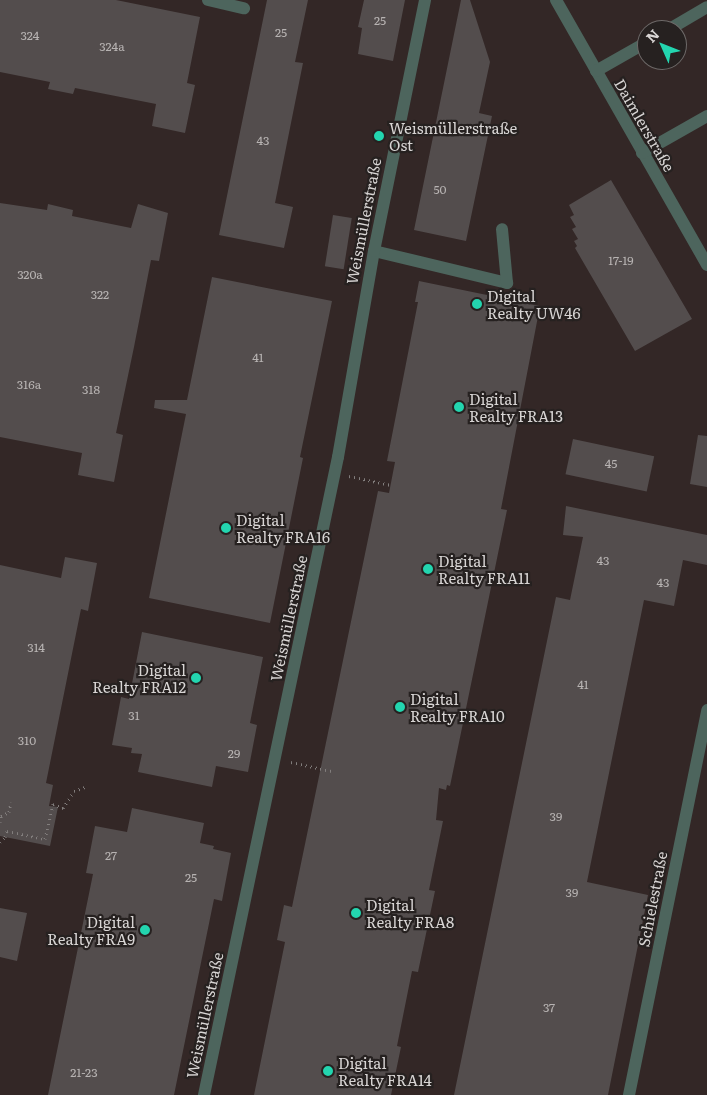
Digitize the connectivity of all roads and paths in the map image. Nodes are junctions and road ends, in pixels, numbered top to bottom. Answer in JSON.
{"nodes":[{"id":1,"x":208,"y":0,"type":"edge"},
{"id":2,"x":425,"y":0,"type":"edge"},
{"id":3,"x":556,"y":0,"type":"edge"},
{"id":4,"x":244,"y":8,"type":"dead end"},
{"id":5,"x":707,"y":8,"type":"edge"},
{"id":6,"x":686,"y":20,"type":"edge"},
{"id":7,"x":637,"y":48,"type":"edge"},
{"id":8,"x":596,"y":71,"type":"junction"},
{"id":9,"x":707,"y":116,"type":"edge"},
{"id":10,"x":642,"y":153,"type":"junction"},
{"id":11,"x":502,"y":229,"type":"dead end"},
{"id":12,"x":374,"y":250,"type":"junction"},
{"id":13,"x":707,"y":265,"type":"edge"},
{"id":14,"x":334,"y":472,"type":"junction"},
{"id":15,"x":390,"y":485,"type":"dead end"},
{"id":16,"x":707,"y":710,"type":"edge"},
{"id":17,"x":703,"y":750,"type":"edge"},
{"id":18,"x":275,"y":760,"type":"junction"},
{"id":19,"x":331,"y":771,"type":"dead end"},
{"id":20,"x":85,"y":787,"type":"dead end"},
{"id":21,"x":11,"y":802,"type":"dead end"},
{"id":22,"x":0,"y":822,"type":"edge"},
{"id":23,"x":0,"y":842,"type":"edge"},
{"id":24,"x":204,"y":1095,"type":"edge"},
{"id":25,"x":629,"y":1095,"type":"edge"}],
"edges":[{"from":1,"to":4,"type":"street"},
{"from":2,"to":12,"type":"street","name":"Weismüllerstraße"},
{"from":3,"to":8,"type":"street","name":"Daimlerstraße"},
{"from":5,"to":6,"type":"street"},
{"from":7,"to":8,"type":"street"},
{"from":8,"to":10,"type":"street","name":"Daimlerstraße"},
{"from":9,"to":10,"type":"street"},
{"from":10,"to":13,"type":"street","name":"Daimlerstraße"},
{"from":11,"to":12,"type":"street"},
{"from":12,"to":14,"type":"street","name":"Weismüllerstraße"},
{"from":14,"to":15,"type":"path"},
{"from":14,"to":18,"type":"street","name":"Weismüllerstraße"},
{"from":16,"to":17,"type":"street","name":"Schielestraße"},
{"from":17,"to":25,"type":"street","name":"Schielestraße"},
{"from":18,"to":19,"type":"path"},
{"from":18,"to":24,"type":"street","name":"Weismüllerstraße"},
{"from":20,"to":23,"type":"path"},
{"from":21,"to":22,"type":"path"}]}
